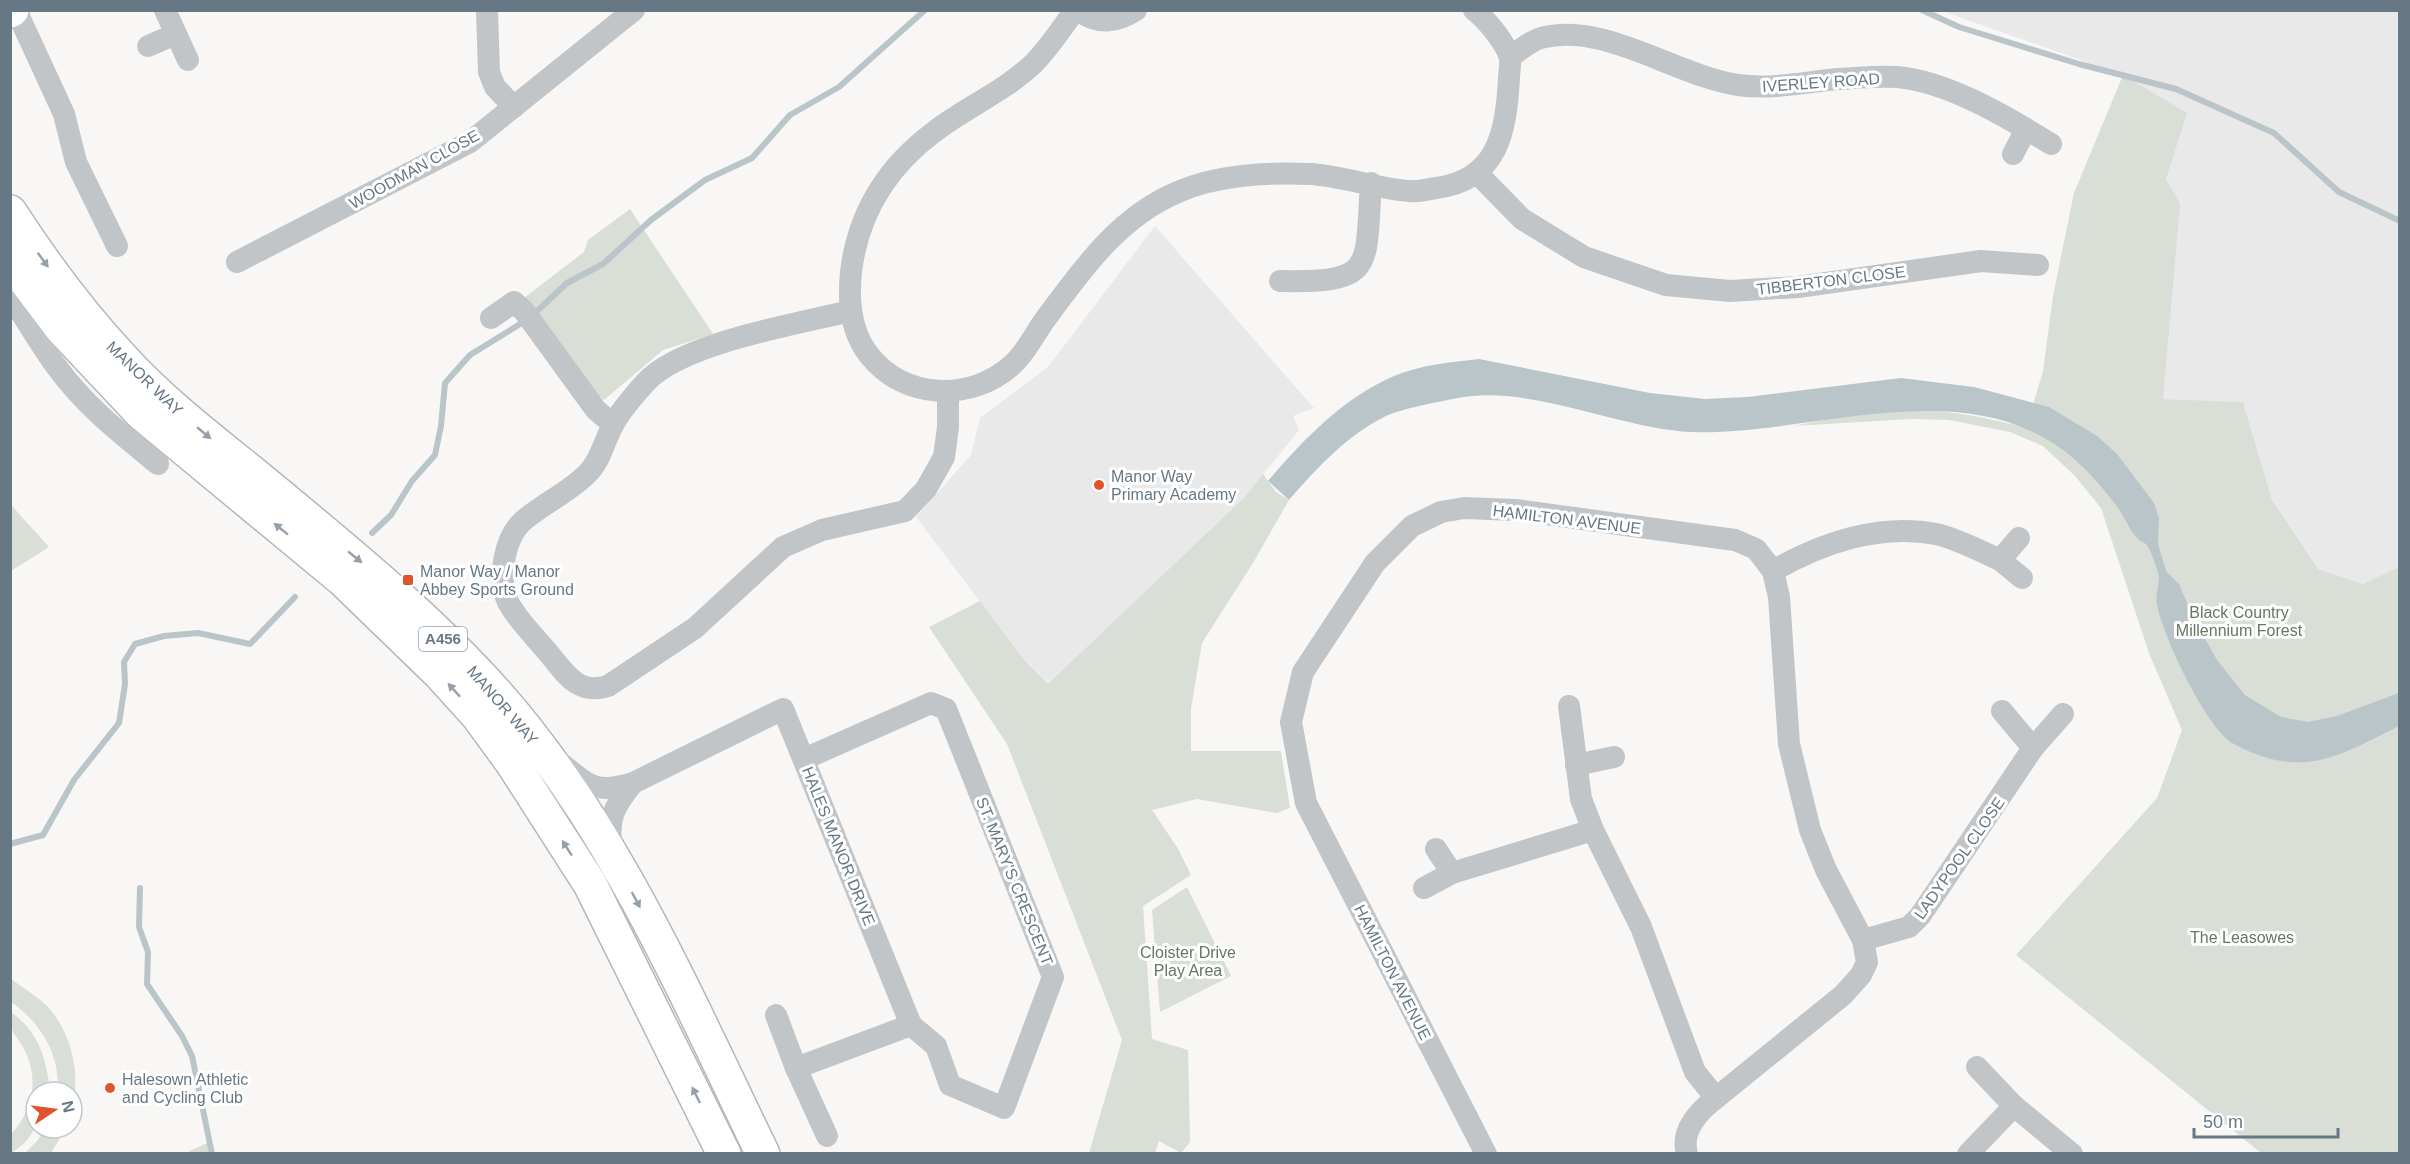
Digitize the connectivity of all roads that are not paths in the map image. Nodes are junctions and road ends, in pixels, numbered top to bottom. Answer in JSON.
{"nodes":[{"id":1,"x":16,"y":10,"type":"edge"},
{"id":2,"x":165,"y":10,"type":"edge"},
{"id":3,"x":487,"y":10,"type":"edge"},
{"id":4,"x":634,"y":10,"type":"edge"},
{"id":5,"x":1077,"y":10,"type":"edge"},
{"id":6,"x":1136,"y":10,"type":"edge"},
{"id":7,"x":1474,"y":10,"type":"edge"},
{"id":8,"x":176,"y":34,"type":"junction"},
{"id":9,"x":148,"y":46,"type":"dead end"},
{"id":10,"x":1510,"y":57,"type":"junction"},
{"id":11,"x":189,"y":60,"type":"dead end"},
{"id":12,"x":514,"y":107,"type":"junction"},
{"id":13,"x":2026,"y":129,"type":"junction"},
{"id":14,"x":2051,"y":144,"type":"dead end"},
{"id":15,"x":2013,"y":154,"type":"dead end"},
{"id":16,"x":1478,"y":174,"type":"junction"},
{"id":17,"x":1371,"y":183,"type":"junction"},
{"id":18,"x":10,"y":212,"type":"edge"},
{"id":19,"x":117,"y":246,"type":"dead end"},
{"id":20,"x":10,"y":260,"type":"edge"},
{"id":21,"x":237,"y":262,"type":"dead end"},
{"id":22,"x":2038,"y":265,"type":"dead end"},
{"id":23,"x":1280,"y":281,"type":"dead end"},
{"id":24,"x":10,"y":296,"type":"edge"},
{"id":25,"x":850,"y":311,"type":"junction"},
{"id":26,"x":491,"y":318,"type":"dead end"},
{"id":27,"x":948,"y":393,"type":"junction"},
{"id":28,"x":613,"y":424,"type":"junction"},
{"id":29,"x":158,"y":464,"type":"dead end"},
{"id":30,"x":2019,"y":538,"type":"dead end"},
{"id":31,"x":2000,"y":560,"type":"junction"},
{"id":32,"x":1773,"y":571,"type":"junction"},
{"id":33,"x":2022,"y":578,"type":"dead end"},
{"id":34,"x":1569,"y":705,"type":"dead end"},
{"id":35,"x":2002,"y":711,"type":"dead end"},
{"id":36,"x":2063,"y":714,"type":"dead end"},
{"id":37,"x":540,"y":746,"type":"junction"},
{"id":38,"x":2033,"y":748,"type":"junction"},
{"id":39,"x":1614,"y":757,"type":"dead end"},
{"id":40,"x":804,"y":759,"type":"junction"},
{"id":41,"x":1576,"y":765,"type":"junction"},
{"id":42,"x":633,"y":783,"type":"junction"},
{"id":43,"x":1593,"y":830,"type":"junction"},
{"id":44,"x":1436,"y":849,"type":"dead end"},
{"id":45,"x":613,"y":856,"type":"junction"},
{"id":46,"x":1452,"y":873,"type":"junction"},
{"id":47,"x":1424,"y":888,"type":"dead end"},
{"id":48,"x":1863,"y":940,"type":"junction"},
{"id":49,"x":776,"y":1015,"type":"dead end"},
{"id":50,"x":911,"y":1025,"type":"junction"},
{"id":51,"x":1977,"y":1067,"type":"dead end"},
{"id":52,"x":796,"y":1068,"type":"junction"},
{"id":53,"x":1716,"y":1098,"type":"junction"},
{"id":54,"x":2014,"y":1106,"type":"junction"},
{"id":55,"x":827,"y":1136,"type":"dead end"},
{"id":56,"x":724,"y":1154,"type":"edge"},
{"id":57,"x":764,"y":1154,"type":"edge"},
{"id":58,"x":1486,"y":1154,"type":"edge"},
{"id":59,"x":1687,"y":1154,"type":"edge"},
{"id":60,"x":1968,"y":1154,"type":"edge"},
{"id":61,"x":2072,"y":1154,"type":"edge"}],
"edges":[{"from":1,"to":19,"type":"street"},
{"from":2,"to":8,"type":"street"},
{"from":3,"to":12,"type":"street"},
{"from":4,"to":12,"type":"street","name":"WOODMAN CLOSE"},
{"from":5,"to":6,"type":"street"},
{"from":5,"to":25,"type":"street"},
{"from":7,"to":10,"type":"street"},
{"from":8,"to":9,"type":"street"},
{"from":8,"to":11,"type":"street"},
{"from":10,"to":13,"type":"street","name":"IVERLEY ROAD"},
{"from":10,"to":16,"type":"street"},
{"from":12,"to":21,"type":"street","name":"WOODMAN CLOSE"},
{"from":13,"to":14,"type":"street","name":"IVERLEY ROAD"},
{"from":13,"to":15,"type":"street"},
{"from":16,"to":17,"type":"street"},
{"from":16,"to":22,"type":"street","name":"TIBBERTON CLOSE"},
{"from":17,"to":23,"type":"street"},
{"from":17,"to":27,"type":"street"},
{"from":18,"to":37,"type":"highway","name":"MANOR WAY","number":"A456","one_way":true},
{"from":56,"to":20,"type":"highway","name":"MANOR WAY","number":"A456","one_way":true},
{"from":24,"to":29,"type":"street"},
{"from":25,"to":27,"type":"street"},
{"from":25,"to":28,"type":"street"},
{"from":26,"to":28,"type":"street"},
{"from":27,"to":28,"type":"street"},
{"from":30,"to":31,"type":"street"},
{"from":31,"to":32,"type":"street"},
{"from":31,"to":33,"type":"street"},
{"from":32,"to":48,"type":"street","name":"HAMILTON AVENUE"},
{"from":32,"to":58,"type":"street","name":"HAMILTON AVENUE"},
{"from":34,"to":41,"type":"street"},
{"from":35,"to":38,"type":"street"},
{"from":36,"to":38,"type":"street","name":"LADYPOOL CLOSE"},
{"from":37,"to":42,"type":"street","name":"HALES MANOR DRIVE"},
{"from":37,"to":45,"type":"highway","name":"MANOR WAY","number":"A456"},
{"from":38,"to":48,"type":"street","name":"LADYPOOL CLOSE"},
{"from":39,"to":41,"type":"street"},
{"from":40,"to":42,"type":"street","name":"HALES MANOR DRIVE"},
{"from":40,"to":50,"type":"street","name":"HALES MANOR DRIVE"},
{"from":40,"to":50,"type":"street","name":"ST. MARY'S CRESCENT"},
{"from":41,"to":43,"type":"street"},
{"from":42,"to":45,"type":"street","name":"HALES MANOR DRIVE"},
{"from":43,"to":46,"type":"street"},
{"from":43,"to":53,"type":"street"},
{"from":44,"to":46,"type":"street"},
{"from":45,"to":57,"type":"highway","name":"MANOR WAY","number":"A456","one_way":true},
{"from":46,"to":47,"type":"street"},
{"from":48,"to":53,"type":"street","name":"HAMILTON AVENUE"},
{"from":49,"to":52,"type":"street"},
{"from":50,"to":52,"type":"street"},
{"from":51,"to":54,"type":"street"},
{"from":52,"to":55,"type":"street"},
{"from":53,"to":59,"type":"street","name":"HAMILTON AVENUE"},
{"from":54,"to":60,"type":"street"},
{"from":54,"to":61,"type":"street"}]}
